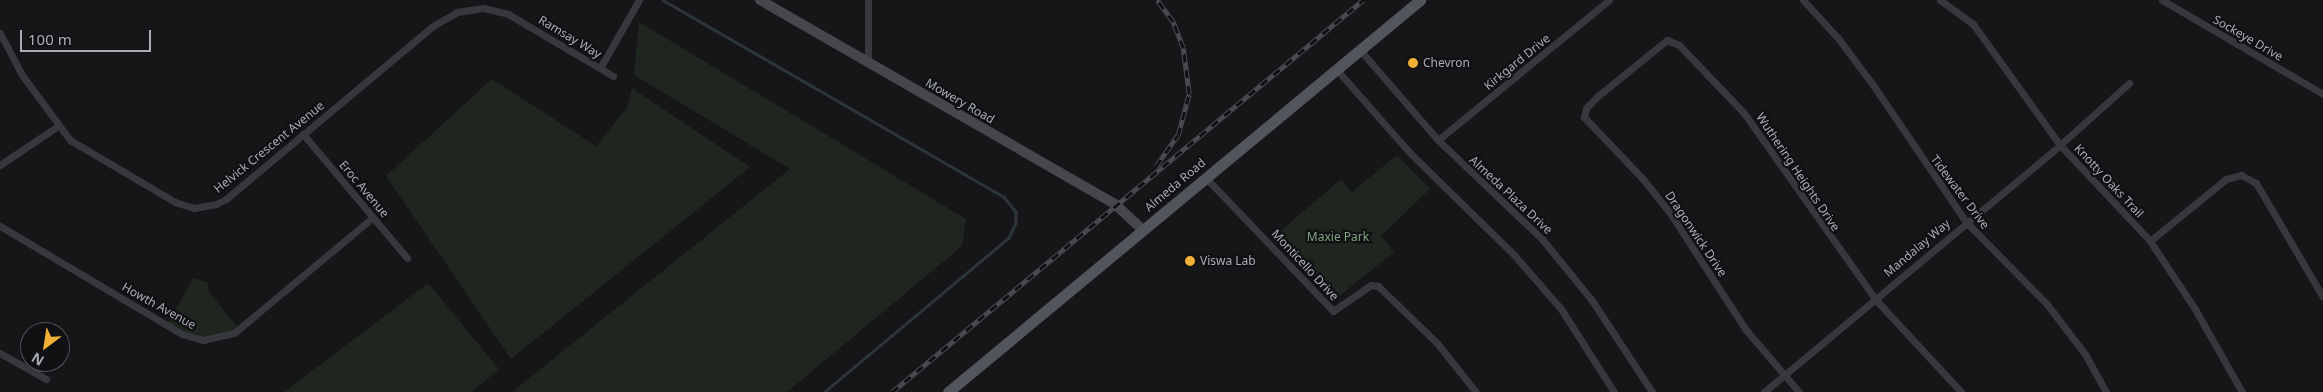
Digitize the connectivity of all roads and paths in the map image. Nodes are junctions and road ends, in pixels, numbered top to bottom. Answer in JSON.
{"nodes":[{"id":1,"x":639,"y":0,"type":"edge"},
{"id":2,"x":760,"y":0,"type":"edge"},
{"id":3,"x":868,"y":0,"type":"edge"},
{"id":4,"x":1420,"y":0,"type":"edge"},
{"id":5,"x":1609,"y":0,"type":"edge"},
{"id":6,"x":1802,"y":0,"type":"edge"},
{"id":7,"x":1940,"y":0,"type":"edge"},
{"id":8,"x":2162,"y":0,"type":"edge"},
{"id":9,"x":457,"y":12,"type":"joint"},
{"id":10,"x":0,"y":34,"type":"edge"},
{"id":11,"x":1360,"y":50,"type":"junction"},
{"id":12,"x":868,"y":62,"type":"junction"},
{"id":13,"x":600,"y":68,"type":"junction"},
{"id":14,"x":1336,"y":69,"type":"junction"},
{"id":15,"x":613,"y":76,"type":"dead end"},
{"id":16,"x":2129,"y":83,"type":"dead end"},
{"id":17,"x":2323,"y":94,"type":"edge"},
{"id":18,"x":1599,"y":95,"type":"joint"},
{"id":19,"x":58,"y":126,"type":"junction"},
{"id":20,"x":303,"y":134,"type":"junction"},
{"id":21,"x":1438,"y":140,"type":"junction"},
{"id":22,"x":2060,"y":145,"type":"junction"},
{"id":23,"x":0,"y":166,"type":"edge"},
{"id":24,"x":1206,"y":178,"type":"junction"},
{"id":25,"x":373,"y":218,"type":"junction"},
{"id":26,"x":1966,"y":222,"type":"junction"},
{"id":27,"x":0,"y":226,"type":"edge"},
{"id":28,"x":1143,"y":230,"type":"junction"},
{"id":29,"x":2150,"y":241,"type":"junction"},
{"id":30,"x":407,"y":258,"type":"dead end"},
{"id":31,"x":2323,"y":297,"type":"edge"},
{"id":32,"x":1874,"y":299,"type":"junction"},
{"id":33,"x":0,"y":354,"type":"edge"},
{"id":34,"x":1783,"y":376,"type":"junction"},
{"id":35,"x":46,"y":379,"type":"dead end"},
{"id":36,"x":948,"y":392,"type":"edge"},
{"id":37,"x":1476,"y":392,"type":"edge"},
{"id":38,"x":1614,"y":392,"type":"edge"},
{"id":39,"x":1652,"y":392,"type":"edge"},
{"id":40,"x":1764,"y":392,"type":"edge"},
{"id":41,"x":1799,"y":392,"type":"edge"},
{"id":42,"x":1961,"y":392,"type":"edge"},
{"id":43,"x":2106,"y":392,"type":"edge"},
{"id":44,"x":2242,"y":392,"type":"edge"}],
"edges":[{"from":1,"to":13,"type":"street"},
{"from":2,"to":12,"type":"street","name":"Mowery Road"},
{"from":3,"to":12,"type":"street"},
{"from":4,"to":11,"type":"main road","name":"Almeda Road"},
{"from":5,"to":21,"type":"street","name":"Kirkgard Drive"},
{"from":6,"to":26,"type":"street","name":"Tidewater Drive"},
{"from":7,"to":22,"type":"street","name":"Knotty Oaks Trail"},
{"from":8,"to":17,"type":"street","name":"Sockeye Drive"},
{"from":9,"to":13,"type":"street","name":"Ramsay Way"},
{"from":9,"to":20,"type":"street","name":"Helvick Crescent Avenue"},
{"from":10,"to":19,"type":"street","name":"Helvick Crescent Avenue"},
{"from":11,"to":14,"type":"main road","name":"Almeda Road"},
{"from":11,"to":21,"type":"street","name":"Almeda Plaza Drive"},
{"from":12,"to":28,"type":"street","name":"Mowery Road"},
{"from":13,"to":15,"type":"street","name":"Ramsay Way"},
{"from":14,"to":24,"type":"main road","name":"Almeda Road"},
{"from":14,"to":38,"type":"street"},
{"from":16,"to":22,"type":"street","name":"Mandalay Way"},
{"from":18,"to":32,"type":"street","name":"Wuthering Heights Drive"},
{"from":18,"to":34,"type":"street","name":"Dragonwick Drive"},
{"from":19,"to":20,"type":"street","name":"Helvick Crescent Avenue"},
{"from":19,"to":23,"type":"street"},
{"from":20,"to":25,"type":"street","name":"Eroc Avenue"},
{"from":21,"to":39,"type":"street","name":"Almeda Plaza Drive"},
{"from":22,"to":26,"type":"street","name":"Mandalay Way"},
{"from":22,"to":29,"type":"street","name":"Knotty Oaks Trail"},
{"from":24,"to":28,"type":"main road","name":"Almeda Road"},
{"from":24,"to":37,"type":"street","name":"Monticello Drive"},
{"from":25,"to":27,"type":"street","name":"Howth Avenue"},
{"from":25,"to":30,"type":"street","name":"Eroc Avenue"},
{"from":26,"to":32,"type":"street","name":"Mandalay Way"},
{"from":26,"to":43,"type":"street","name":"Tidewater Drive"},
{"from":28,"to":36,"type":"main road","name":"Almeda Road"},
{"from":29,"to":31,"type":"street"},
{"from":29,"to":44,"type":"street","name":"Knotty Oaks Trail"},
{"from":32,"to":34,"type":"street","name":"Mandalay Way"},
{"from":32,"to":42,"type":"street","name":"Wuthering Heights Drive"},
{"from":33,"to":35,"type":"street"},
{"from":34,"to":40,"type":"street","name":"Mandalay Way"},
{"from":34,"to":41,"type":"street","name":"Dragonwick Drive"}]}
